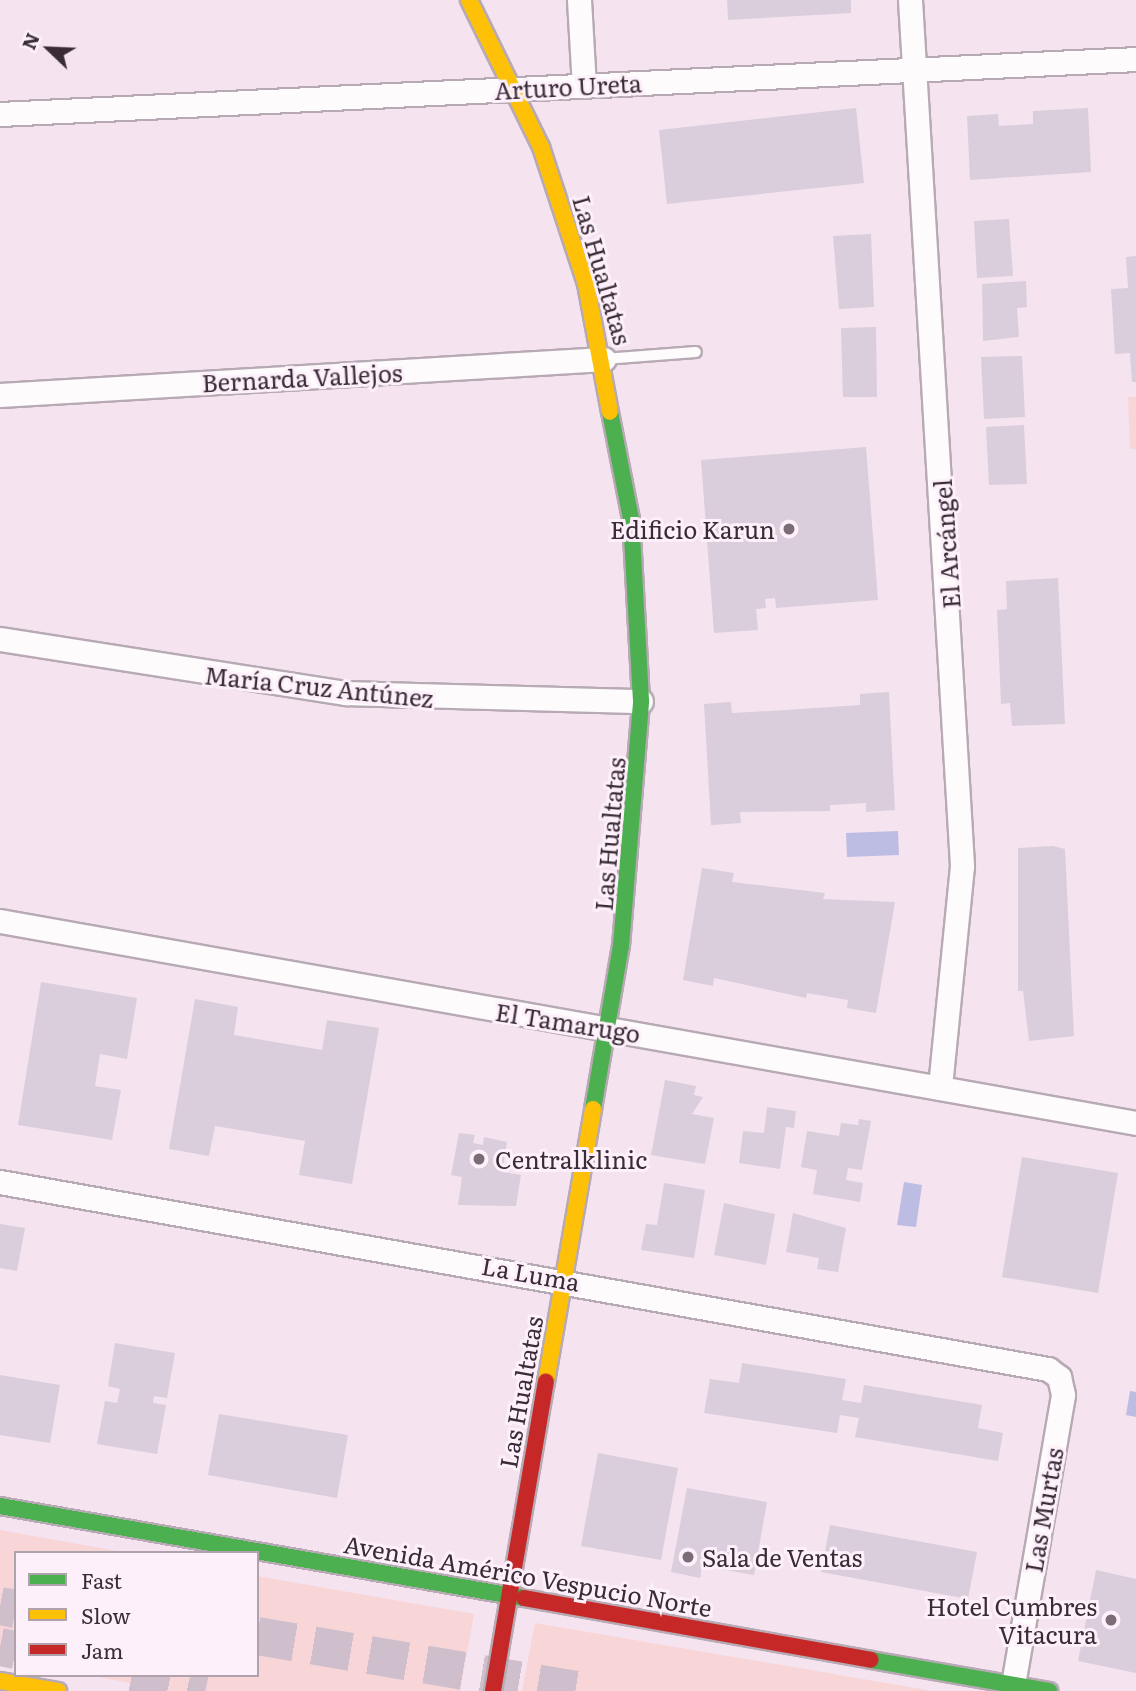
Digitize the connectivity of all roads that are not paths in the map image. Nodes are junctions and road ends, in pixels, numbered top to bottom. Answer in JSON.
{"nodes":[{"id":1,"x":468,"y":0,"type":"edge"},
{"id":2,"x":579,"y":0,"type":"edge"},
{"id":3,"x":910,"y":0,"type":"edge"},
{"id":4,"x":1136,"y":60,"type":"edge"},
{"id":5,"x":915,"y":70,"type":"junction"},
{"id":6,"x":584,"y":86,"type":"junction"},
{"id":7,"x":517,"y":89,"type":"junction"},
{"id":8,"x":0,"y":114,"type":"edge"},
{"id":9,"x":696,"y":352,"type":"dead end"},
{"id":10,"x":604,"y":359,"type":"junction"},
{"id":11,"x":0,"y":395,"type":"edge"},
{"id":12,"x":0,"y":639,"type":"edge"},
{"id":13,"x":641,"y":701,"type":"junction"},
{"id":14,"x":0,"y":921,"type":"edge"},
{"id":15,"x":606,"y":1028,"type":"junction"},
{"id":16,"x":940,"y":1088,"type":"junction"},
{"id":17,"x":1136,"y":1123,"type":"edge"},
{"id":18,"x":0,"y":1182,"type":"edge"},
{"id":19,"x":563,"y":1278,"type":"junction"},
{"id":20,"x":1059,"y":1377,"type":"joint"},
{"id":21,"x":0,"y":1506,"type":"edge"},
{"id":22,"x":509,"y":1594,"type":"junction"},
{"id":23,"x":0,"y":1681,"type":"edge"},
{"id":24,"x":1013,"y":1685,"type":"junction"},
{"id":25,"x":58,"y":1691,"type":"edge"},
{"id":26,"x":493,"y":1691,"type":"edge"},
{"id":27,"x":1049,"y":1691,"type":"edge"}],
"edges":[{"from":1,"to":7,"type":"street","name":"Las Hualtatas"},
{"from":2,"to":6,"type":"street"},
{"from":3,"to":5,"type":"street","name":"El Arcángel"},
{"from":4,"to":5,"type":"street","name":"Arturo Ureta"},
{"from":5,"to":6,"type":"street","name":"Arturo Ureta"},
{"from":5,"to":16,"type":"street","name":"El Arcángel"},
{"from":6,"to":7,"type":"street","name":"Arturo Ureta"},
{"from":7,"to":8,"type":"street","name":"Arturo Ureta"},
{"from":7,"to":10,"type":"street","name":"Las Hualtatas"},
{"from":9,"to":10,"type":"lane"},
{"from":10,"to":11,"type":"street","name":"Bernarda Vallejos"},
{"from":10,"to":13,"type":"street","name":"Las Hualtatas"},
{"from":12,"to":13,"type":"street","name":"María Cruz Antúnez"},
{"from":13,"to":15,"type":"street","name":"Las Hualtatas"},
{"from":14,"to":15,"type":"street","name":"El Tamarugo"},
{"from":15,"to":16,"type":"street","name":"El Tamarugo"},
{"from":15,"to":19,"type":"street","name":"Las Hualtatas"},
{"from":16,"to":17,"type":"street","name":"El Tamarugo"},
{"from":18,"to":19,"type":"street","name":"La Luma"},
{"from":19,"to":20,"type":"street","name":"La Luma"},
{"from":19,"to":22,"type":"street","name":"Las Hualtatas"},
{"from":20,"to":24,"type":"street","name":"Las Murtas"},
{"from":21,"to":22,"type":"street","name":"Avenida Américo Vespucio Norte"},
{"from":22,"to":24,"type":"street","name":"Avenida Américo Vespucio Norte"},
{"from":22,"to":26,"type":"street","name":"Las Hualtatas"},
{"from":23,"to":25,"type":"street"},
{"from":24,"to":27,"type":"street","name":"Avenida Américo Vespucio Norte"}]}
